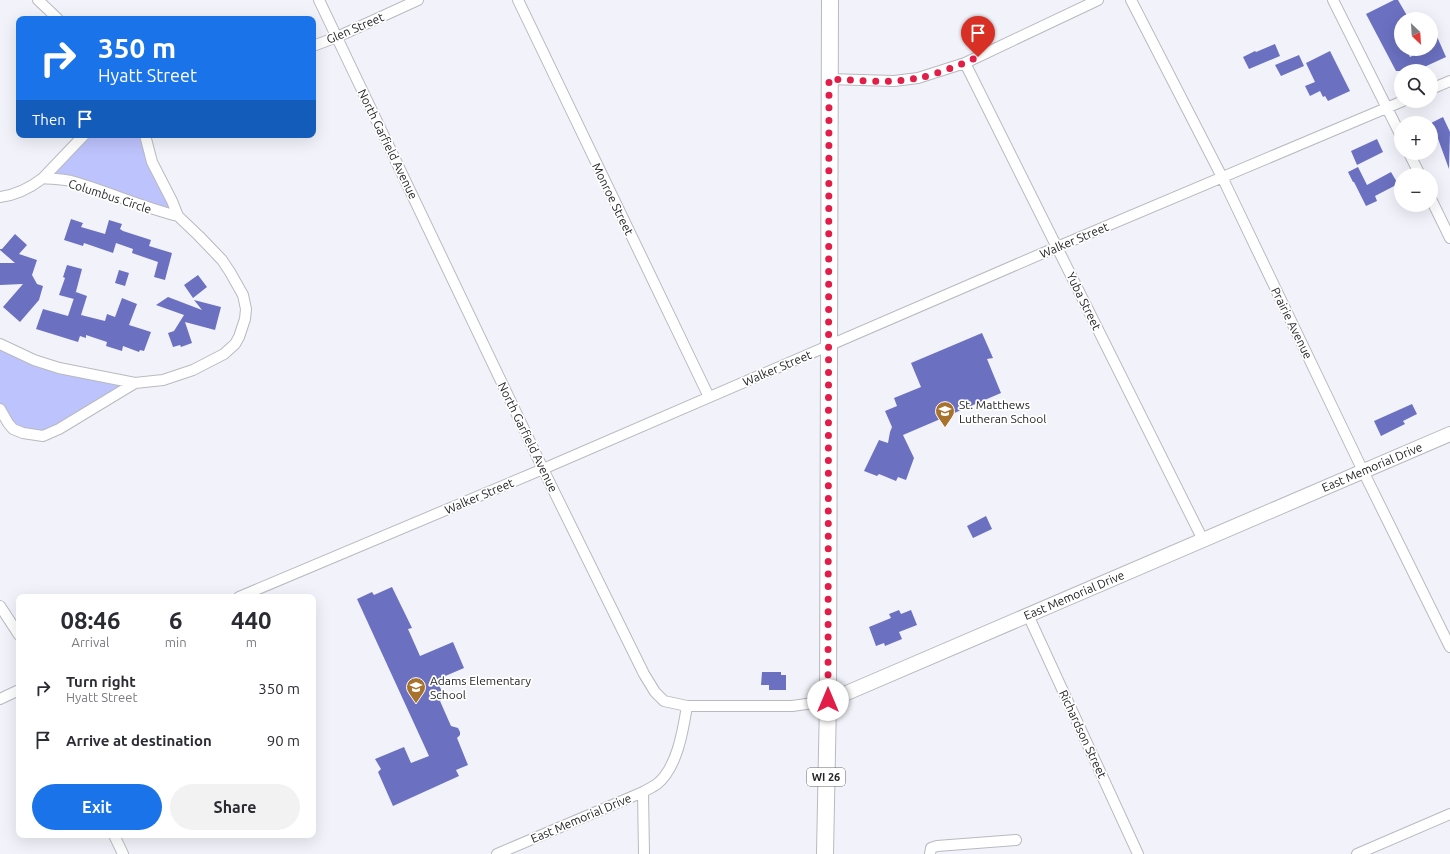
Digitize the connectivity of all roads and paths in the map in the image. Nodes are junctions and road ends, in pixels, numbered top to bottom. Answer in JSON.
{"nodes":[{"id":1,"x":38,"y":0,"type":"edge"},
{"id":2,"x":319,"y":0,"type":"edge"},
{"id":3,"x":418,"y":0,"type":"edge"},
{"id":4,"x":518,"y":0,"type":"edge"},
{"id":5,"x":830,"y":0,"type":"edge"},
{"id":6,"x":1098,"y":0,"type":"edge"},
{"id":7,"x":1131,"y":0,"type":"edge"},
{"id":8,"x":1333,"y":0,"type":"edge"},
{"id":9,"x":55,"y":16,"type":"edge"},
{"id":10,"x":337,"y":37,"type":"junction"},
{"id":11,"x":316,"y":45,"type":"edge"},
{"id":12,"x":965,"y":63,"type":"junction"},
{"id":13,"x":829,"y":79,"type":"junction"},
{"id":14,"x":1450,"y":81,"type":"edge"},
{"id":15,"x":1438,"y":86,"type":"edge"},
{"id":16,"x":1394,"y":105,"type":"edge"},
{"id":17,"x":1387,"y":108,"type":"junction"},
{"id":18,"x":1394,"y":122,"type":"edge"},
{"id":19,"x":81,"y":138,"type":"edge"},
{"id":20,"x":146,"y":138,"type":"edge"},
{"id":21,"x":1222,"y":177,"type":"junction"},
{"id":22,"x":43,"y":178,"type":"junction"},
{"id":23,"x":0,"y":197,"type":"edge"},
{"id":24,"x":1437,"y":212,"type":"edge"},
{"id":25,"x":178,"y":216,"type":"junction"},
{"id":26,"x":1450,"y":238,"type":"edge"},
{"id":27,"x":1057,"y":247,"type":"junction"},
{"id":28,"x":0,"y":344,"type":"edge"},
{"id":29,"x":829,"y":346,"type":"junction"},
{"id":30,"x":135,"y":384,"type":"junction"},
{"id":31,"x":709,"y":397,"type":"junction"},
{"id":32,"x":0,"y":409,"type":"edge"},
{"id":33,"x":1450,"y":434,"type":"edge"},
{"id":34,"x":543,"y":469,"type":"junction"},
{"id":35,"x":1363,"y":471,"type":"junction"},
{"id":36,"x":1203,"y":540,"type":"junction"},
{"id":37,"x":246,"y":594,"type":"edge"},
{"id":38,"x":0,"y":606,"type":"edge"},
{"id":39,"x":1028,"y":615,"type":"junction"},
{"id":40,"x":16,"y":630,"type":"edge"},
{"id":41,"x":1450,"y":647,"type":"edge"},
{"id":42,"x":16,"y":691,"type":"edge"},
{"id":43,"x":0,"y":698,"type":"edge"},
{"id":44,"x":828,"y":700,"type":"junction"},
{"id":45,"x":687,"y":706,"type":"junction"},
{"id":46,"x":643,"y":792,"type":"junction"},
{"id":47,"x":1450,"y":814,"type":"edge"},
{"id":48,"x":115,"y":838,"type":"edge"},
{"id":49,"x":1016,"y":840,"type":"dead end"},
{"id":50,"x":123,"y":854,"type":"edge"},
{"id":51,"x":496,"y":854,"type":"edge"},
{"id":52,"x":644,"y":854,"type":"edge"},
{"id":53,"x":825,"y":854,"type":"edge"},
{"id":54,"x":930,"y":854,"type":"edge"},
{"id":55,"x":1138,"y":854,"type":"edge"},
{"id":56,"x":1357,"y":854,"type":"edge"}],
"edges":[{"from":1,"to":9,"type":"street"},
{"from":2,"to":10,"type":"street","name":"North Garfield Avenue"},
{"from":3,"to":10,"type":"street","name":"Glen Street"},
{"from":4,"to":31,"type":"street","name":"Monroe Street"},
{"from":5,"to":13,"type":"main road","number":"WI 26"},
{"from":6,"to":12,"type":"street"},
{"from":7,"to":21,"type":"street","name":"Prairie Avenue"},
{"from":8,"to":17,"type":"street"},
{"from":10,"to":11,"type":"street","name":"Glen Street"},
{"from":10,"to":34,"type":"street","name":"North Garfield Avenue"},
{"from":12,"to":13,"type":"street"},
{"from":12,"to":27,"type":"street","name":"Yuba Street"},
{"from":13,"to":29,"type":"main road","number":"WI 26"},
{"from":14,"to":15,"type":"street"},
{"from":16,"to":17,"type":"street","name":"Walker Street"},
{"from":17,"to":18,"type":"street"},
{"from":17,"to":21,"type":"street","name":"Walker Street"},
{"from":19,"to":22,"type":"street"},
{"from":20,"to":25,"type":"street","name":"Columbus Circle"},
{"from":21,"to":27,"type":"street","name":"Walker Street"},
{"from":21,"to":35,"type":"street","name":"Prairie Avenue"},
{"from":22,"to":23,"type":"street"},
{"from":22,"to":25,"type":"street","name":"Columbus Circle"},
{"from":24,"to":26,"type":"street"},
{"from":25,"to":30,"type":"street","name":"Columbus Circle"},
{"from":27,"to":29,"type":"street","name":"Walker Street"},
{"from":27,"to":36,"type":"street","name":"Yuba Street"},
{"from":28,"to":30,"type":"street","name":"Columbus Circle"},
{"from":29,"to":31,"type":"street","name":"Walker Street"},
{"from":29,"to":44,"type":"main road","number":"WI 26"},
{"from":30,"to":32,"type":"street","name":"Columbus Circle"},
{"from":31,"to":34,"type":"street","name":"Walker Street"},
{"from":33,"to":35,"type":"main road","name":"East Memorial Drive"},
{"from":34,"to":37,"type":"street","name":"Walker Street"},
{"from":34,"to":45,"type":"street","name":"North Garfield Avenue"},
{"from":35,"to":36,"type":"main road","name":"East Memorial Drive"},
{"from":35,"to":41,"type":"street","name":"Prairie Avenue"},
{"from":36,"to":39,"type":"main road","name":"East Memorial Drive"},
{"from":38,"to":40,"type":"street"},
{"from":39,"to":44,"type":"main road","name":"East Memorial Drive"},
{"from":39,"to":55,"type":"street","name":"Richardson Street"},
{"from":42,"to":43,"type":"street"},
{"from":44,"to":45,"type":"street","name":"East Memorial Drive"},
{"from":44,"to":53,"type":"main road","number":"WI 26"},
{"from":45,"to":46,"type":"street"},
{"from":46,"to":51,"type":"street","name":"East Memorial Drive"},
{"from":46,"to":52,"type":"street"},
{"from":47,"to":56,"type":"street"},
{"from":48,"to":50,"type":"street"},
{"from":49,"to":54,"type":"street"}]}
